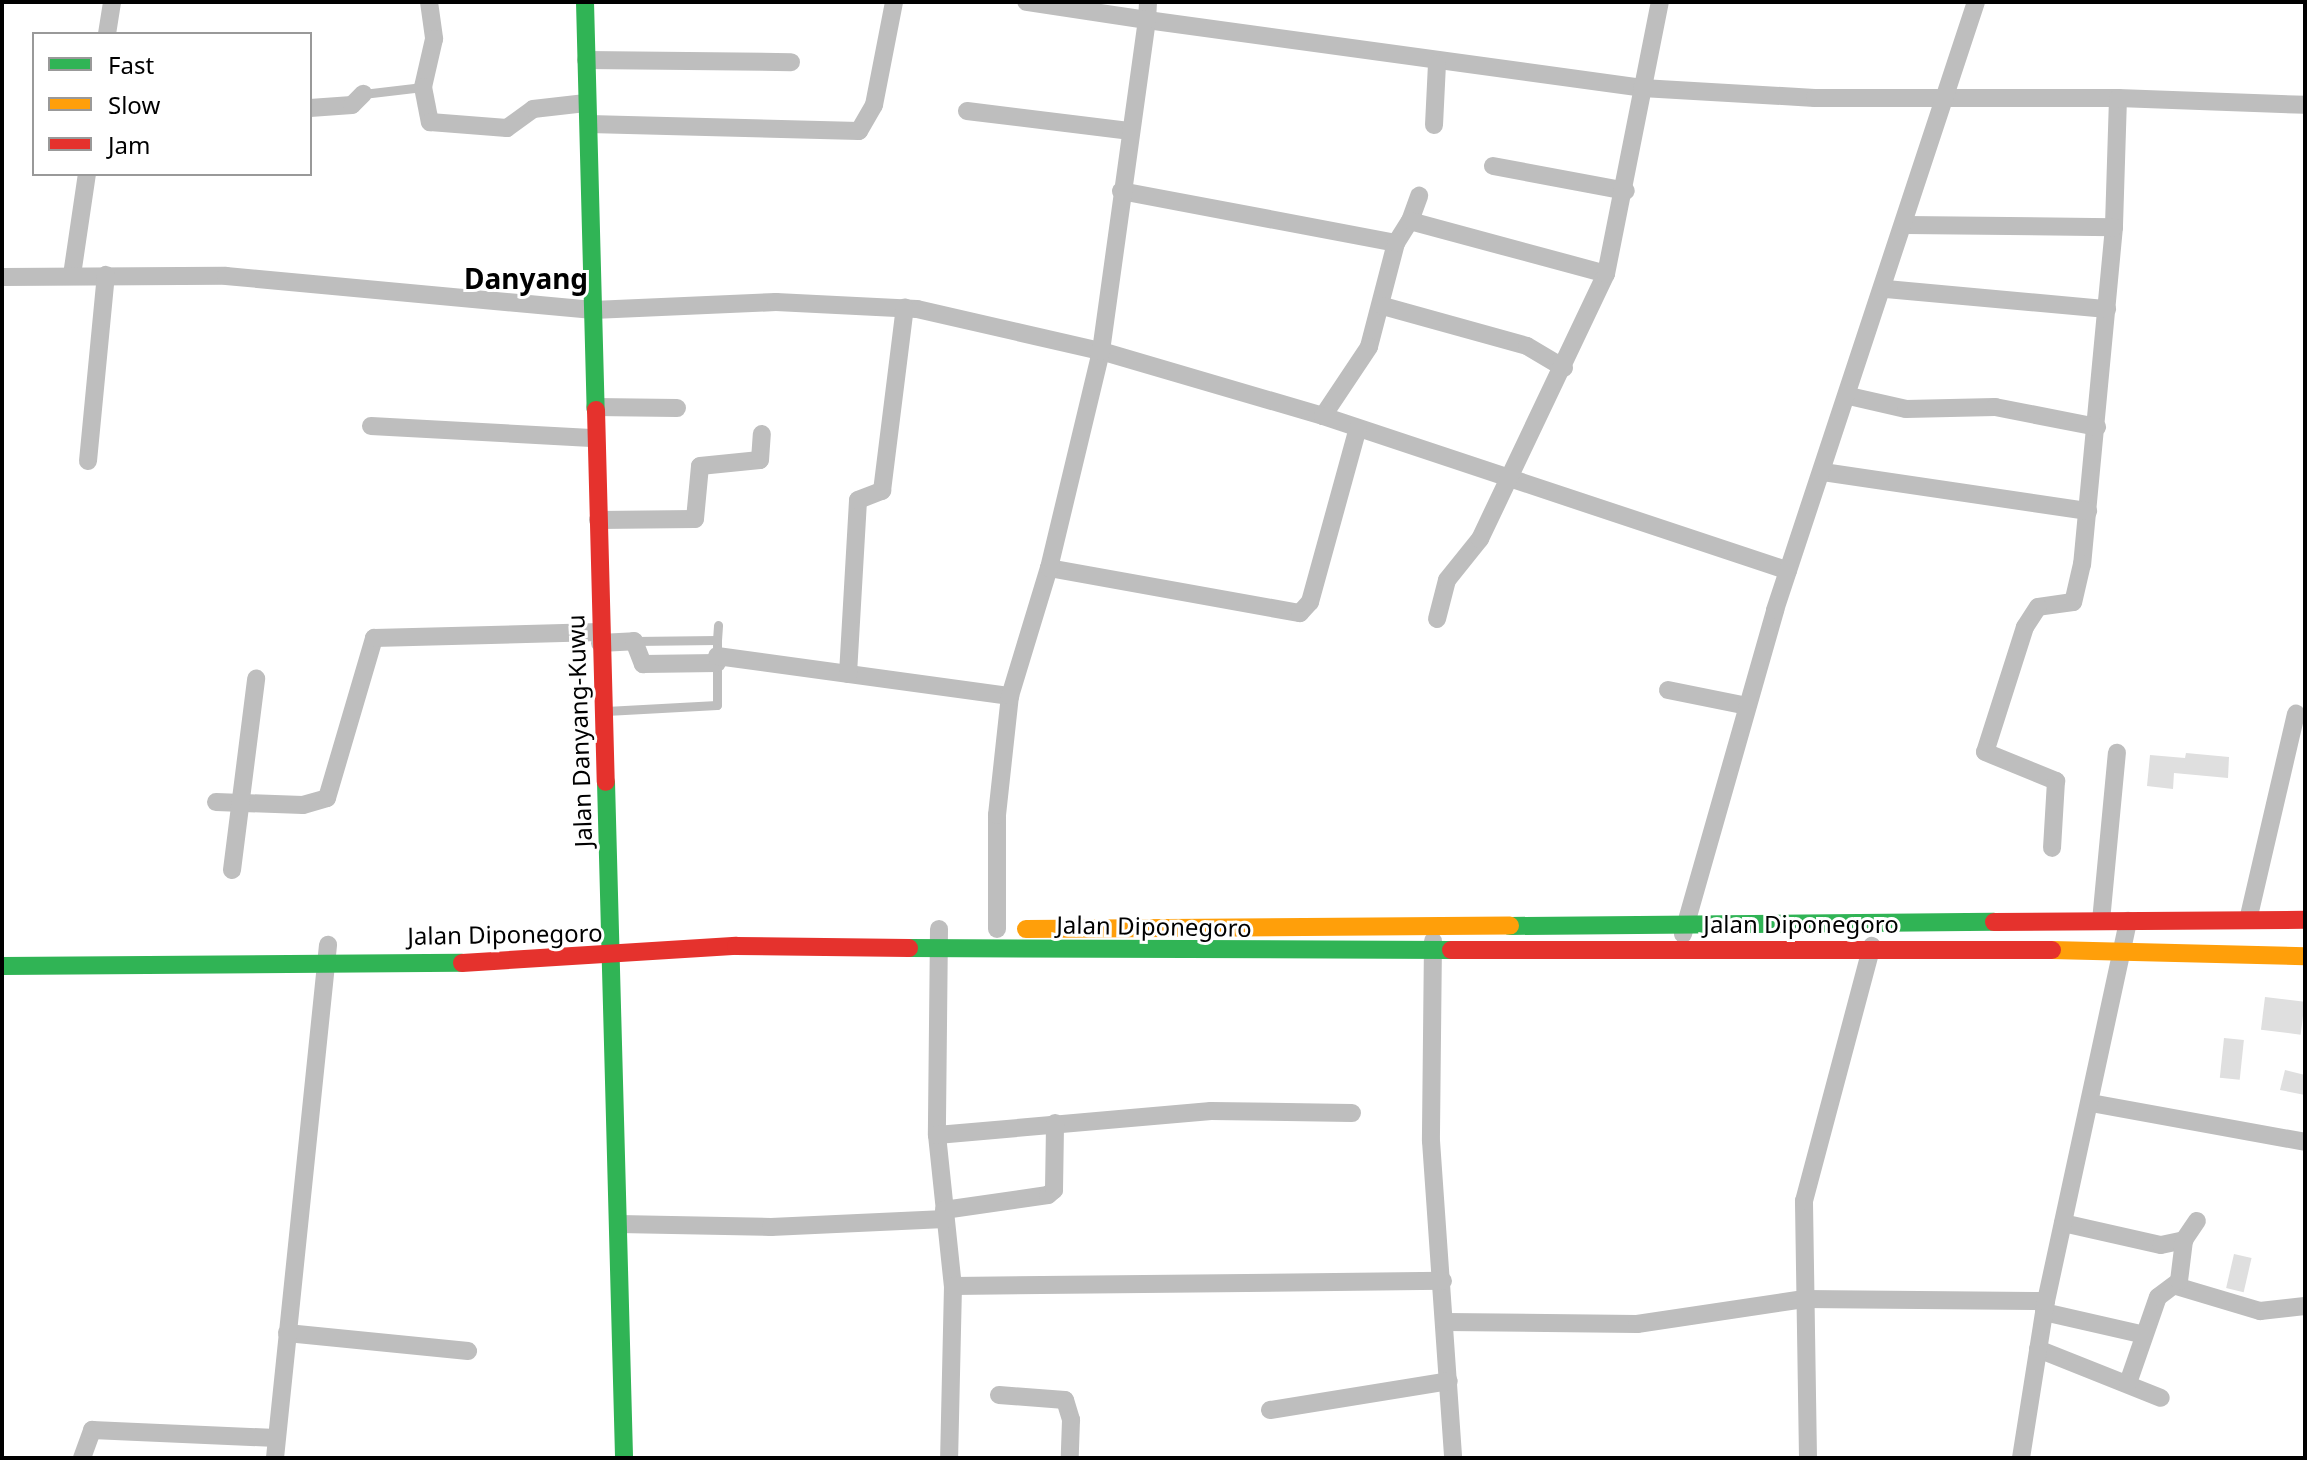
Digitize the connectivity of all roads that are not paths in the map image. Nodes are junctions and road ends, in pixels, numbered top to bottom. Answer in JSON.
{"nodes":[{"id":1,"x":112,"y":2,"type":"edge"},
{"id":2,"x":429,"y":2,"type":"edge"},
{"id":3,"x":585,"y":2,"type":"edge"},
{"id":4,"x":894,"y":2,"type":"edge"},
{"id":5,"x":1026,"y":2,"type":"edge"},
{"id":6,"x":1660,"y":2,"type":"edge"},
{"id":7,"x":1976,"y":2,"type":"edge"},
{"id":8,"x":1147,"y":11,"type":"edge"},
{"id":9,"x":107,"y":32,"type":"edge"},
{"id":10,"x":586,"y":60,"type":"junction"},
{"id":11,"x":791,"y":62,"type":"dead end"},
{"id":12,"x":1437,"y":64,"type":"junction"},
{"id":13,"x":423,"y":87,"type":"junction"},
{"id":14,"x":1642,"y":88,"type":"junction"},
{"id":15,"x":363,"y":94,"type":"joint"},
{"id":16,"x":1947,"y":94,"type":"junction"},
{"id":17,"x":2118,"y":98,"type":"junction"},
{"id":18,"x":586,"y":103,"type":"junction"},
{"id":19,"x":2305,"y":105,"type":"edge"},
{"id":20,"x":312,"y":108,"type":"edge"},
{"id":21,"x":967,"y":111,"type":"dead end"},
{"id":22,"x":589,"y":124,"type":"junction"},
{"id":23,"x":1434,"y":125,"type":"dead end"},
{"id":24,"x":1129,"y":131,"type":"junction"},
{"id":25,"x":1493,"y":166,"type":"dead end"},
{"id":26,"x":87,"y":176,"type":"edge"},
{"id":27,"x":1121,"y":191,"type":"junction"},
{"id":28,"x":1626,"y":191,"type":"junction"},
{"id":29,"x":1419,"y":196,"type":"dead end"},
{"id":30,"x":1410,"y":221,"type":"junction"},
{"id":31,"x":1906,"y":225,"type":"junction"},
{"id":32,"x":2114,"y":227,"type":"junction"},
{"id":33,"x":1396,"y":243,"type":"junction"},
{"id":34,"x":1606,"y":274,"type":"junction"},
{"id":35,"x":72,"y":275,"type":"junction"},
{"id":36,"x":106,"y":275,"type":"junction"},
{"id":37,"x":2,"y":277,"type":"edge"},
{"id":38,"x":1886,"y":289,"type":"junction"},
{"id":39,"x":1383,"y":306,"type":"junction"},
{"id":40,"x":905,"y":307,"type":"junction"},
{"id":41,"x":2107,"y":309,"type":"junction"},
{"id":42,"x":593,"y":310,"type":"junction"},
{"id":43,"x":1101,"y":351,"type":"junction"},
{"id":44,"x":1564,"y":368,"type":"junction"},
{"id":45,"x":1849,"y":396,"type":"junction"},
{"id":46,"x":595,"y":407,"type":"junction"},
{"id":47,"x":677,"y":408,"type":"dead end"},
{"id":48,"x":1323,"y":416,"type":"junction"},
{"id":49,"x":371,"y":426,"type":"dead end"},
{"id":50,"x":2097,"y":427,"type":"junction"},
{"id":51,"x":1358,"y":428,"type":"junction"},
{"id":52,"x":762,"y":434,"type":"dead end"},
{"id":53,"x":596,"y":438,"type":"junction"},
{"id":54,"x":88,"y":461,"type":"dead end"},
{"id":55,"x":1823,"y":472,"type":"junction"},
{"id":56,"x":1510,"y":480,"type":"junction"},
{"id":57,"x":2088,"y":511,"type":"junction"},
{"id":58,"x":598,"y":520,"type":"junction"},
{"id":59,"x":1049,"y":568,"type":"junction"},
{"id":60,"x":1788,"y":571,"type":"junction"},
{"id":61,"x":1437,"y":619,"type":"dead end"},
{"id":62,"x":718,"y":625,"type":"dead end"},
{"id":63,"x":600,"y":638,"type":"junction"},
{"id":64,"x":717,"y":653,"type":"junction"},
{"id":65,"x":848,"y":674,"type":"junction"},
{"id":66,"x":256,"y":679,"type":"dead end"},
{"id":67,"x":1668,"y":690,"type":"dead end"},
{"id":68,"x":1010,"y":696,"type":"junction"},
{"id":69,"x":1747,"y":706,"type":"junction"},
{"id":70,"x":602,"y":711,"type":"junction"},
{"id":71,"x":2296,"y":713,"type":"dead end"},
{"id":72,"x":2117,"y":753,"type":"dead end"},
{"id":73,"x":216,"y":802,"type":"dead end"},
{"id":74,"x":241,"y":803,"type":"junction"},
{"id":75,"x":2052,"y":848,"type":"dead end"},
{"id":76,"x":232,"y":870,"type":"dead end"},
{"id":77,"x":2248,"y":920,"type":"junction"},
{"id":78,"x":2305,"y":920,"type":"edge"},
{"id":79,"x":2101,"y":921,"type":"junction"},
{"id":80,"x":2128,"y":921,"type":"junction"},
{"id":81,"x":1685,"y":923,"type":"junction"},
{"id":82,"x":1434,"y":927,"type":"junction"},
{"id":83,"x":997,"y":929,"type":"junction"},
{"id":84,"x":938,"y":938,"type":"junction"},
{"id":85,"x":1872,"y":946,"type":"junction"},
{"id":86,"x":611,"y":948,"type":"junction"},
{"id":87,"x":2,"y":949,"type":"edge"},
{"id":88,"x":1679,"y":949,"type":"junction"},
{"id":89,"x":1433,"y":951,"type":"junction"},
{"id":90,"x":328,"y":954,"type":"junction"},
{"id":91,"x":2121,"y":955,"type":"junction"},
{"id":92,"x":2305,"y":956,"type":"edge"},
{"id":93,"x":2,"y":966,"type":"edge"},
{"id":94,"x":2091,"y":1103,"type":"junction"},
{"id":95,"x":1352,"y":1113,"type":"dead end"},
{"id":96,"x":1055,"y":1123,"type":"junction"},
{"id":97,"x":937,"y":1135,"type":"junction"},
{"id":98,"x":2305,"y":1142,"type":"edge"},
{"id":99,"x":945,"y":1214,"type":"junction"},
{"id":100,"x":2197,"y":1221,"type":"dead end"},
{"id":101,"x":2063,"y":1223,"type":"junction"},
{"id":102,"x":619,"y":1224,"type":"junction"},
{"id":103,"x":2184,"y":1240,"type":"junction"},
{"id":104,"x":1443,"y":1281,"type":"junction"},
{"id":105,"x":953,"y":1286,"type":"junction"},
{"id":106,"x":2176,"y":1286,"type":"junction"},
{"id":107,"x":1804,"y":1299,"type":"junction"},
{"id":108,"x":2045,"y":1306,"type":"junction"},
{"id":109,"x":2305,"y":1306,"type":"edge"},
{"id":110,"x":1446,"y":1322,"type":"junction"},
{"id":111,"x":287,"y":1333,"type":"junction"},
{"id":112,"x":2141,"y":1334,"type":"junction"},
{"id":113,"x":2038,"y":1349,"type":"junction"},
{"id":114,"x":468,"y":1351,"type":"dead end"},
{"id":115,"x":1449,"y":1381,"type":"junction"},
{"id":116,"x":2128,"y":1383,"type":"junction"},
{"id":117,"x":999,"y":1395,"type":"dead end"},
{"id":118,"x":2161,"y":1398,"type":"dead end"},
{"id":119,"x":1270,"y":1410,"type":"dead end"},
{"id":120,"x":276,"y":1438,"type":"junction"},
{"id":121,"x":82,"y":1458,"type":"edge"},
{"id":122,"x":275,"y":1458,"type":"edge"},
{"id":123,"x":624,"y":1458,"type":"edge"},
{"id":124,"x":949,"y":1458,"type":"edge"},
{"id":125,"x":1070,"y":1458,"type":"edge"},
{"id":126,"x":1453,"y":1458,"type":"edge"},
{"id":127,"x":1808,"y":1458,"type":"edge"},
{"id":128,"x":2021,"y":1458,"type":"edge"}],
"edges":[{"from":1,"to":9,"type":"street"},
{"from":2,"to":13,"type":"street"},
{"from":3,"to":10,"type":"main road","name":"Jalan Danyang-Kuwu"},
{"from":4,"to":22,"type":"street"},
{"from":5,"to":8,"type":"street"},
{"from":6,"to":14,"type":"street"},
{"from":7,"to":16,"type":"street"},
{"from":8,"to":12,"type":"street"},
{"from":8,"to":24,"type":"street"},
{"from":10,"to":11,"type":"street"},
{"from":10,"to":18,"type":"main road","name":"Jalan Danyang-Kuwu"},
{"from":12,"to":14,"type":"street"},
{"from":12,"to":23,"type":"street"},
{"from":13,"to":15,"type":"lane"},
{"from":13,"to":18,"type":"street"},
{"from":14,"to":16,"type":"street"},
{"from":14,"to":28,"type":"street"},
{"from":15,"to":20,"type":"street"},
{"from":16,"to":17,"type":"street"},
{"from":16,"to":31,"type":"street"},
{"from":17,"to":19,"type":"street"},
{"from":17,"to":32,"type":"street"},
{"from":18,"to":22,"type":"main road","name":"Jalan Danyang-Kuwu"},
{"from":21,"to":24,"type":"street"},
{"from":22,"to":42,"type":"main road","name":"Jalan Danyang-Kuwu"},
{"from":24,"to":27,"type":"street"},
{"from":25,"to":28,"type":"street"},
{"from":26,"to":35,"type":"street"},
{"from":27,"to":33,"type":"street"},
{"from":27,"to":43,"type":"street"},
{"from":28,"to":34,"type":"street"},
{"from":29,"to":30,"type":"street"},
{"from":30,"to":33,"type":"street"},
{"from":30,"to":34,"type":"street"},
{"from":31,"to":32,"type":"street"},
{"from":31,"to":38,"type":"street"},
{"from":32,"to":41,"type":"street"},
{"from":33,"to":39,"type":"street"},
{"from":34,"to":44,"type":"street"},
{"from":35,"to":36,"type":"street"},
{"from":35,"to":37,"type":"street"},
{"from":36,"to":42,"type":"street"},
{"from":36,"to":54,"type":"street"},
{"from":38,"to":41,"type":"street"},
{"from":38,"to":45,"type":"street"},
{"from":39,"to":44,"type":"street"},
{"from":39,"to":48,"type":"street"},
{"from":40,"to":42,"type":"street"},
{"from":40,"to":43,"type":"street"},
{"from":40,"to":65,"type":"street"},
{"from":41,"to":50,"type":"street"},
{"from":42,"to":46,"type":"main road","name":"Jalan Danyang-Kuwu"},
{"from":43,"to":48,"type":"street"},
{"from":43,"to":59,"type":"street"},
{"from":44,"to":56,"type":"street"},
{"from":45,"to":50,"type":"street"},
{"from":45,"to":55,"type":"street"},
{"from":46,"to":47,"type":"street"},
{"from":46,"to":53,"type":"main road","name":"Jalan Danyang-Kuwu"},
{"from":48,"to":51,"type":"street"},
{"from":49,"to":53,"type":"street"},
{"from":50,"to":57,"type":"street"},
{"from":51,"to":56,"type":"street"},
{"from":51,"to":59,"type":"street"},
{"from":52,"to":58,"type":"street"},
{"from":53,"to":58,"type":"main road","name":"Jalan Danyang-Kuwu"},
{"from":55,"to":57,"type":"street"},
{"from":55,"to":60,"type":"street"},
{"from":56,"to":60,"type":"street"},
{"from":56,"to":61,"type":"street"},
{"from":57,"to":75,"type":"street"},
{"from":58,"to":63,"type":"main road","name":"Jalan Danyang-Kuwu"},
{"from":59,"to":68,"type":"street"},
{"from":60,"to":69,"type":"street"},
{"from":62,"to":64,"type":"lane"},
{"from":63,"to":64,"type":"street"},
{"from":63,"to":70,"type":"main road","name":"Jalan Danyang-Kuwu"},
{"from":63,"to":74,"type":"street"},
{"from":64,"to":65,"type":"street"},
{"from":64,"to":70,"type":"lane"},
{"from":65,"to":68,"type":"street"},
{"from":66,"to":74,"type":"street"},
{"from":67,"to":69,"type":"street"},
{"from":68,"to":83,"type":"street"},
{"from":69,"to":81,"type":"street"},
{"from":70,"to":86,"type":"main road","name":"Jalan Danyang-Kuwu"},
{"from":71,"to":77,"type":"street"},
{"from":72,"to":79,"type":"street"},
{"from":73,"to":74,"type":"street"},
{"from":74,"to":76,"type":"street"},
{"from":77,"to":78,"type":"main road","name":"Jalan Diponegoro"},
{"from":77,"to":80,"type":"main road","name":"Jalan Diponegoro"},
{"from":79,"to":80,"type":"main road","name":"Jalan Diponegoro"},
{"from":79,"to":81,"type":"main road","name":"Jalan Diponegoro"},
{"from":80,"to":91,"type":"street"},
{"from":81,"to":82,"type":"main road","name":"Jalan Diponegoro"},
{"from":81,"to":88,"type":"street"},
{"from":82,"to":83,"type":"main road","name":"Jalan Diponegoro"},
{"from":82,"to":89,"type":"street"},
{"from":83,"to":84,"type":"main road","name":"Jalan Diponegoro"},
{"from":84,"to":86,"type":"main road","name":"Jalan Diponegoro"},
{"from":84,"to":89,"type":"main road","name":"Jalan Diponegoro"},
{"from":84,"to":97,"type":"street"},
{"from":85,"to":88,"type":"main road","name":"Jalan Diponegoro"},
{"from":85,"to":91,"type":"main road","name":"Jalan Diponegoro"},
{"from":85,"to":107,"type":"street"},
{"from":86,"to":90,"type":"main road","name":"Jalan Diponegoro"},
{"from":86,"to":102,"type":"main road","name":"Jalan Danyang-Kuwu"},
{"from":87,"to":90,"type":"main road","name":"Jalan Diponegoro"},
{"from":88,"to":89,"type":"main road","name":"Jalan Diponegoro"},
{"from":89,"to":104,"type":"street"},
{"from":90,"to":93,"type":"main road","name":"Jalan Diponegoro"},
{"from":90,"to":111,"type":"street"},
{"from":91,"to":92,"type":"main road","name":"Jalan Diponegoro"},
{"from":91,"to":94,"type":"street"},
{"from":94,"to":98,"type":"street"},
{"from":94,"to":101,"type":"street"},
{"from":95,"to":96,"type":"street"},
{"from":96,"to":97,"type":"street"},
{"from":96,"to":99,"type":"street"},
{"from":97,"to":99,"type":"street"},
{"from":99,"to":102,"type":"street"},
{"from":99,"to":105,"type":"street"},
{"from":100,"to":103,"type":"street"},
{"from":101,"to":103,"type":"street"},
{"from":101,"to":108,"type":"street"},
{"from":102,"to":123,"type":"main road","name":"Jalan Danyang-Kuwu"},
{"from":103,"to":106,"type":"street"},
{"from":104,"to":105,"type":"street"},
{"from":104,"to":110,"type":"street"},
{"from":105,"to":124,"type":"street"},
{"from":106,"to":109,"type":"street"},
{"from":106,"to":112,"type":"street"},
{"from":107,"to":108,"type":"street"},
{"from":107,"to":110,"type":"street"},
{"from":107,"to":127,"type":"street"},
{"from":108,"to":112,"type":"street"},
{"from":108,"to":113,"type":"street"},
{"from":110,"to":115,"type":"street"},
{"from":111,"to":114,"type":"street"},
{"from":111,"to":120,"type":"street"},
{"from":112,"to":116,"type":"street"},
{"from":113,"to":116,"type":"street"},
{"from":113,"to":128,"type":"street"},
{"from":115,"to":119,"type":"street"},
{"from":115,"to":126,"type":"street"},
{"from":116,"to":118,"type":"street"},
{"from":117,"to":125,"type":"street"},
{"from":120,"to":121,"type":"street"},
{"from":120,"to":122,"type":"street"}]}
